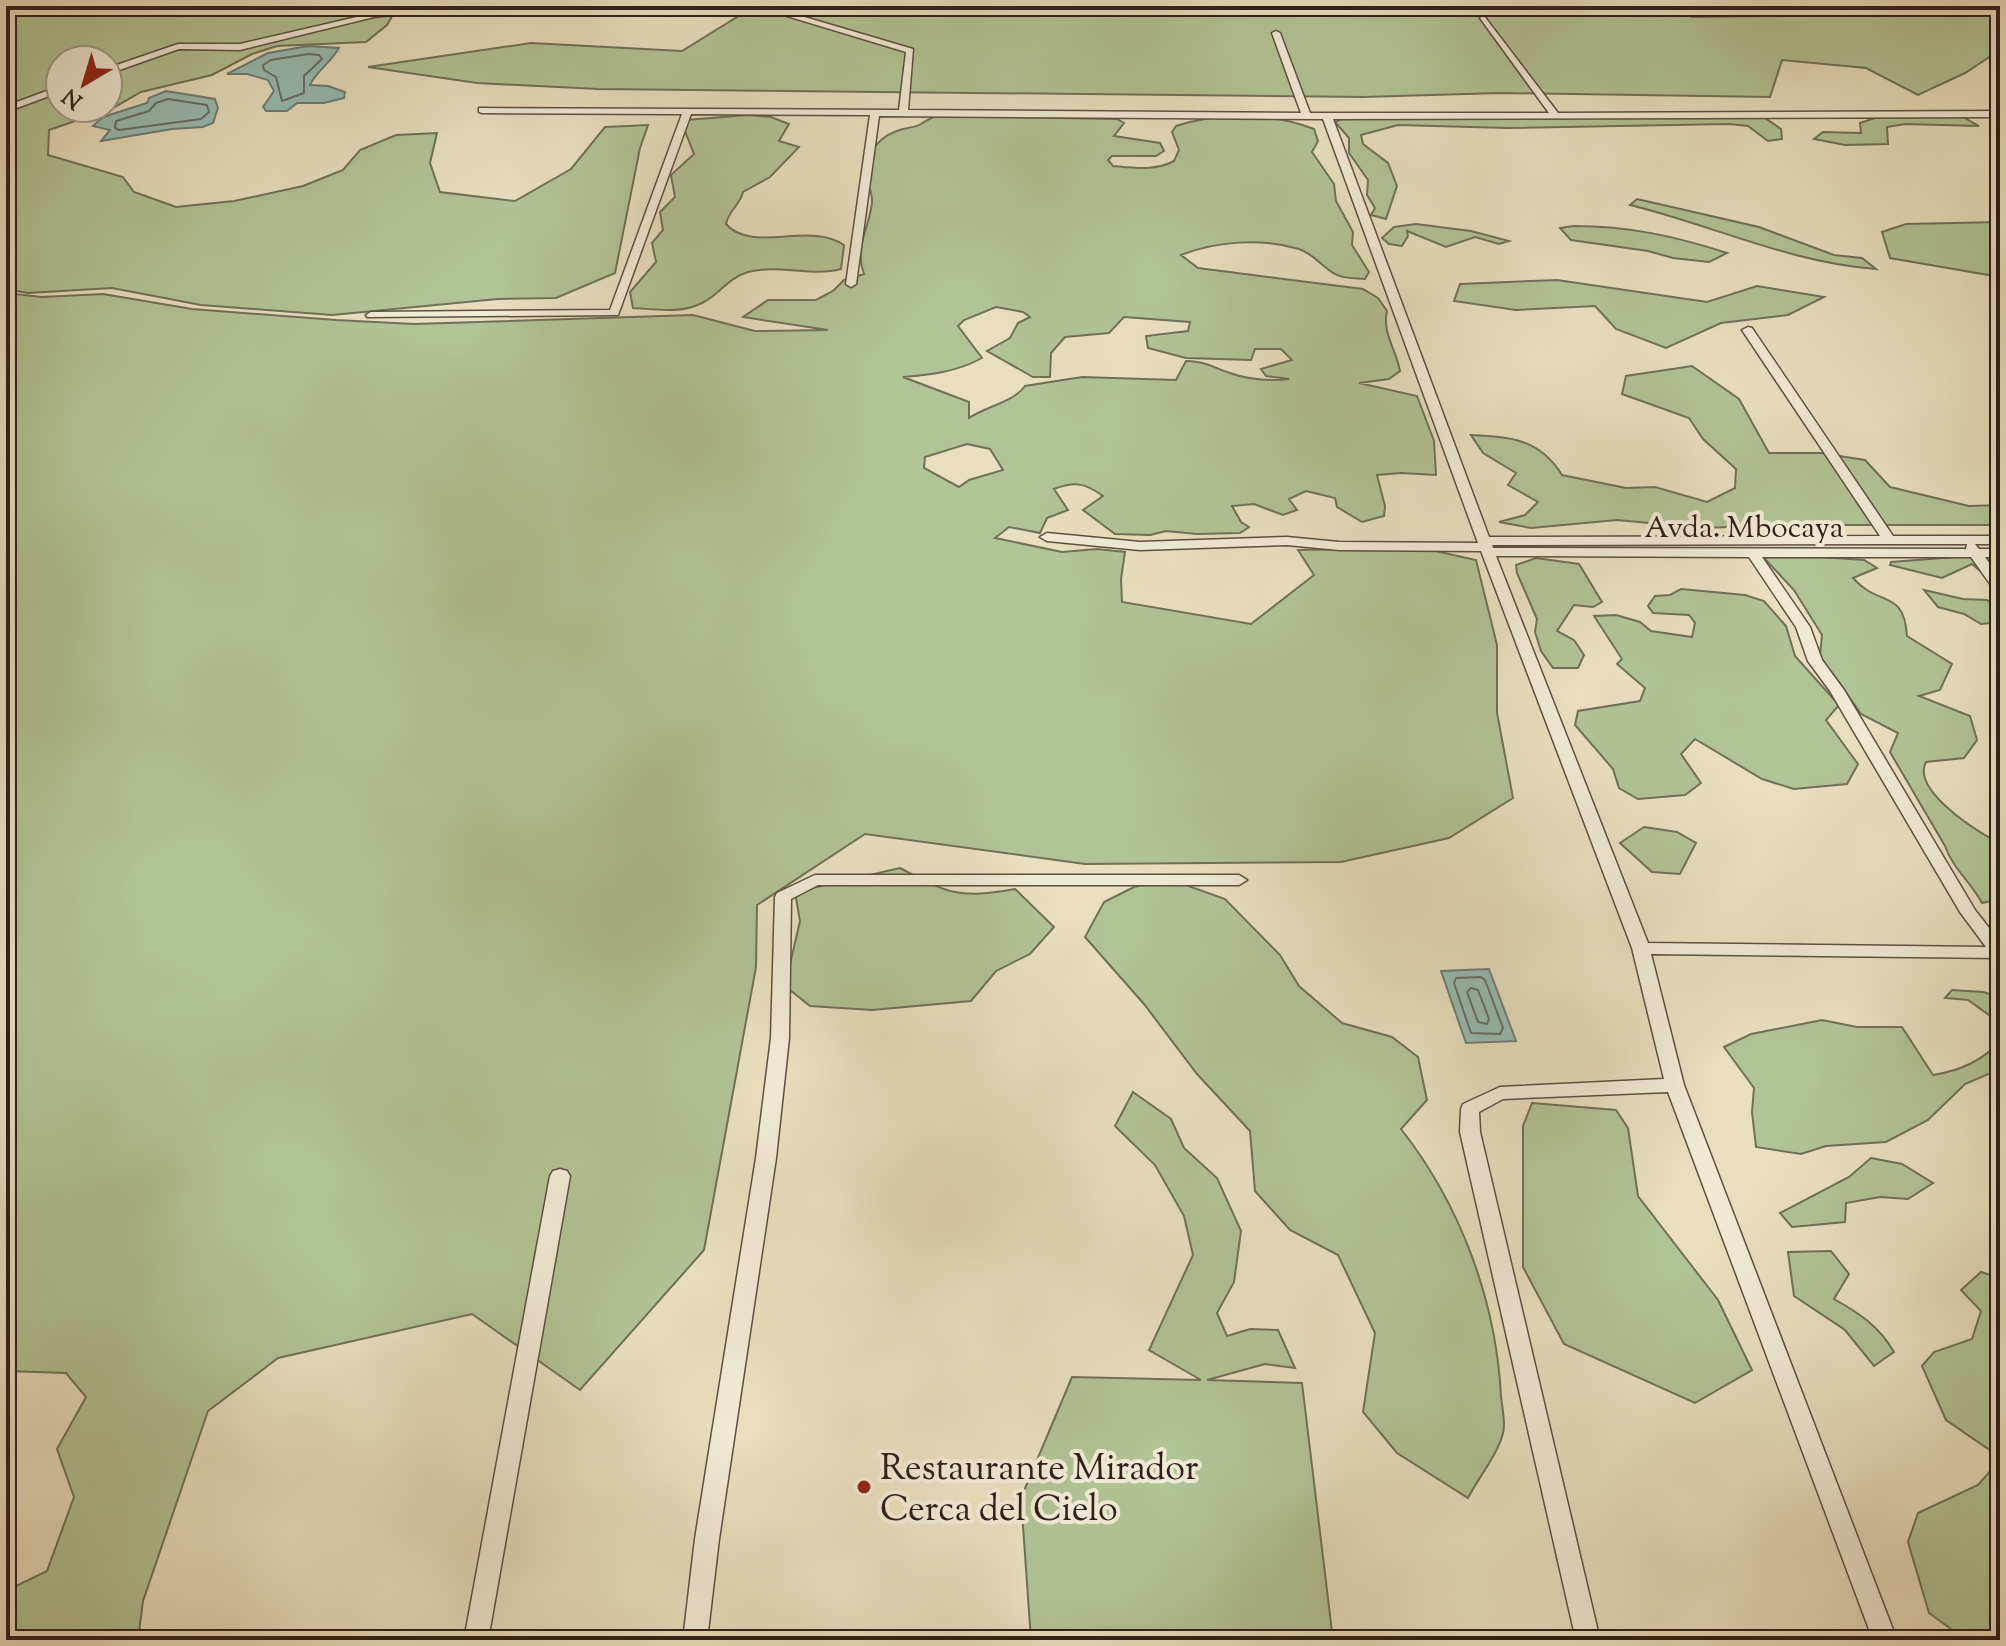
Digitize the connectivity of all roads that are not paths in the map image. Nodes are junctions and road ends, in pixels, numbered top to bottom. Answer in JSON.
{"nodes":[{"id":1,"x":383,"y":6,"type":"edge"},
{"id":2,"x":469,"y":6,"type":"edge"},
{"id":3,"x":758,"y":6,"type":"edge"},
{"id":4,"x":374,"y":15,"type":"junction"},
{"id":5,"x":1484,"y":18,"type":"dead end"},
{"id":6,"x":1276,"y":33,"type":"dead end"},
{"id":7,"x":124,"y":65,"type":"edge"},
{"id":8,"x":44,"y":95,"type":"edge"},
{"id":9,"x":6,"y":109,"type":"edge"},
{"id":10,"x":482,"y":110,"type":"dead end"},
{"id":11,"x":687,"y":112,"type":"junction"},
{"id":12,"x":875,"y":113,"type":"junction"},
{"id":13,"x":903,"y":113,"type":"junction"},
{"id":14,"x":2000,"y":114,"type":"edge"},
{"id":15,"x":1555,"y":115,"type":"junction"},
{"id":16,"x":1307,"y":116,"type":"junction"},
{"id":17,"x":1327,"y":116,"type":"junction"},
{"id":18,"x":851,"y":284,"type":"dead end"},
{"id":19,"x":371,"y":315,"type":"dead end"},
{"id":20,"x":1748,"y":330,"type":"dead end"},
{"id":21,"x":1047,"y":537,"type":"dead end"},
{"id":22,"x":2000,"y":540,"type":"edge"},
{"id":23,"x":1890,"y":541,"type":"junction"},
{"id":24,"x":1965,"y":541,"type":"junction"},
{"id":25,"x":1486,"y":547,"type":"junction"},
{"id":26,"x":1976,"y":553,"type":"junction"},
{"id":27,"x":2000,"y":553,"type":"edge"},
{"id":28,"x":1754,"y":554,"type":"junction"},
{"id":29,"x":2000,"y":588,"type":"edge"},
{"id":30,"x":1239,"y":880,"type":"dead end"},
{"id":31,"x":1641,"y":948,"type":"junction"},
{"id":32,"x":2000,"y":953,"type":"edge"},
{"id":33,"x":1675,"y":1085,"type":"junction"},
{"id":34,"x":560,"y":1176,"type":"dead end"},
{"id":35,"x":476,"y":1640,"type":"edge"},
{"id":36,"x":695,"y":1640,"type":"edge"},
{"id":37,"x":1588,"y":1640,"type":"edge"},
{"id":38,"x":1885,"y":1640,"type":"edge"}],
"edges":[{"from":1,"to":4,"type":"street"},
{"from":2,"to":4,"type":"street"},
{"from":3,"to":13,"type":"street"},
{"from":4,"to":7,"type":"street"},
{"from":5,"to":15,"type":"street"},
{"from":6,"to":16,"type":"street"},
{"from":8,"to":9,"type":"street"},
{"from":10,"to":11,"type":"street"},
{"from":11,"to":12,"type":"street"},
{"from":11,"to":19,"type":"street"},
{"from":12,"to":13,"type":"street"},
{"from":12,"to":18,"type":"street"},
{"from":13,"to":16,"type":"street"},
{"from":14,"to":15,"type":"street"},
{"from":15,"to":17,"type":"street"},
{"from":16,"to":17,"type":"street"},
{"from":17,"to":25,"type":"street"},
{"from":20,"to":23,"type":"street"},
{"from":21,"to":25,"type":"street"},
{"from":22,"to":24,"type":"street"},
{"from":23,"to":24,"type":"street"},
{"from":23,"to":25,"type":"street"},
{"from":24,"to":26,"type":"street"},
{"from":25,"to":28,"type":"street","name":"Avda. Mbocaya"},
{"from":25,"to":31,"type":"street"},
{"from":26,"to":27,"type":"street","name":"Avda. Mbocaya"},
{"from":26,"to":28,"type":"street","name":"Avda. Mbocaya"},
{"from":26,"to":29,"type":"street"},
{"from":28,"to":32,"type":"street"},
{"from":30,"to":36,"type":"street"},
{"from":31,"to":32,"type":"street"},
{"from":31,"to":33,"type":"street"},
{"from":33,"to":37,"type":"street"},
{"from":33,"to":38,"type":"street"},
{"from":34,"to":35,"type":"street"}]}
